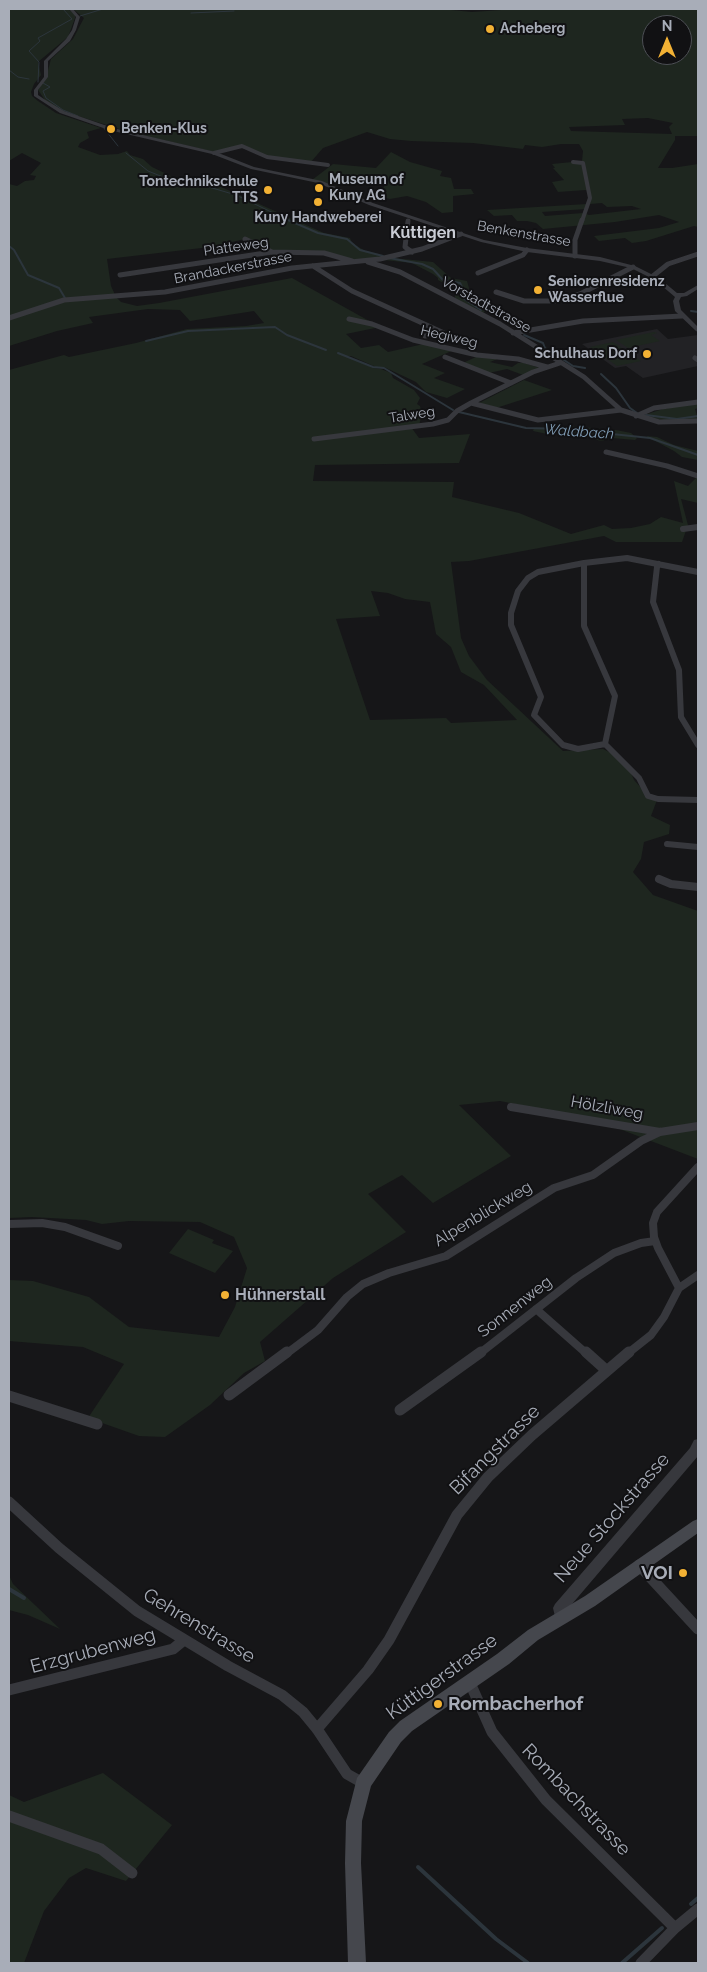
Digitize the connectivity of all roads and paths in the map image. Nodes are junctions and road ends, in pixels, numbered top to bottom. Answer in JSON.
{"nodes":[{"id":1,"x":72,"y":9,"type":"edge"},
{"id":2,"x":214,"y":153,"type":"junction"},
{"id":3,"x":573,"y":162,"type":"dead end"},
{"id":4,"x":328,"y":164,"type":"dead end"},
{"id":5,"x":408,"y":221,"type":"dead end"},
{"id":6,"x":461,"y":234,"type":"junction"},
{"id":7,"x":245,"y":239,"type":"dead end"},
{"id":8,"x":527,"y":250,"type":"junction"},
{"id":9,"x":272,"y":252,"type":"junction"},
{"id":10,"x":412,"y":252,"type":"junction"},
{"id":11,"x":698,"y":254,"type":"edge"},
{"id":12,"x":575,"y":256,"type":"junction"},
{"id":13,"x":366,"y":261,"type":"junction"},
{"id":14,"x":354,"y":262,"type":"junction"},
{"id":15,"x":313,"y":266,"type":"junction"},
{"id":16,"x":633,"y":267,"type":"junction"},
{"id":17,"x":478,"y":272,"type":"dead end"},
{"id":18,"x":120,"y":275,"type":"dead end"},
{"id":19,"x":653,"y":276,"type":"junction"},
{"id":20,"x":698,"y":287,"type":"edge"},
{"id":21,"x":496,"y":292,"type":"dead end"},
{"id":22,"x":678,"y":296,"type":"junction"},
{"id":23,"x":682,"y":316,"type":"junction"},
{"id":24,"x":9,"y":318,"type":"edge"},
{"id":25,"x":349,"y":319,"type":"dead end"},
{"id":26,"x":698,"y":330,"type":"edge"},
{"id":27,"x":513,"y":333,"type":"junction"},
{"id":28,"x":425,"y":336,"type":"dead end"},
{"id":29,"x":445,"y":357,"type":"dead end"},
{"id":30,"x":560,"y":362,"type":"junction"},
{"id":31,"x":547,"y":367,"type":"junction"},
{"id":32,"x":511,"y":383,"type":"junction"},
{"id":33,"x":698,"y":402,"type":"edge"},
{"id":34,"x":471,"y":403,"type":"junction"},
{"id":35,"x":621,"y":410,"type":"junction"},
{"id":36,"x":636,"y":416,"type":"junction"},
{"id":37,"x":698,"y":421,"type":"edge"},
{"id":38,"x":314,"y":439,"type":"dead end"},
{"id":39,"x":606,"y":452,"type":"dead end"},
{"id":40,"x":698,"y":476,"type":"edge"},
{"id":41,"x":698,"y":527,"type":"edge"},
{"id":42,"x":682,"y":529,"type":"dead end"},
{"id":43,"x":584,"y":563,"type":"junction"},
{"id":44,"x":659,"y":564,"type":"junction"},
{"id":45,"x":698,"y":572,"type":"edge"},
{"id":46,"x":605,"y":744,"type":"junction"},
{"id":47,"x":698,"y":745,"type":"edge"},
{"id":48,"x":698,"y":800,"type":"edge"},
{"id":49,"x":667,"y":844,"type":"dead end"},
{"id":50,"x":698,"y":847,"type":"edge"},
{"id":51,"x":659,"y":879,"type":"dead end"},
{"id":52,"x":698,"y":887,"type":"edge"},
{"id":53,"x":510,"y":1107,"type":"dead end"},
{"id":54,"x":698,"y":1126,"type":"edge"},
{"id":55,"x":660,"y":1132,"type":"junction"},
{"id":56,"x":698,"y":1167,"type":"edge"},
{"id":57,"x":9,"y":1224,"type":"edge"},
{"id":58,"x":655,"y":1241,"type":"junction"},
{"id":59,"x":118,"y":1246,"type":"dead end"},
{"id":60,"x":698,"y":1275,"type":"edge"},
{"id":61,"x":679,"y":1288,"type":"junction"},
{"id":62,"x":536,"y":1309,"type":"junction"},
{"id":63,"x":606,"y":1370,"type":"junction"},
{"id":64,"x":229,"y":1395,"type":"dead end"},
{"id":65,"x":9,"y":1396,"type":"edge"},
{"id":66,"x":400,"y":1410,"type":"dead end"},
{"id":67,"x":97,"y":1424,"type":"dead end"},
{"id":68,"x":698,"y":1444,"type":"edge"},
{"id":69,"x":9,"y":1502,"type":"edge"},
{"id":70,"x":698,"y":1525,"type":"edge"},
{"id":71,"x":639,"y":1565,"type":"junction"},
{"id":72,"x":561,"y":1617,"type":"junction"},
{"id":73,"x":698,"y":1629,"type":"edge"},
{"id":74,"x":184,"y":1640,"type":"junction"},
{"id":75,"x":470,"y":1683,"type":"junction"},
{"id":76,"x":9,"y":1690,"type":"edge"},
{"id":77,"x":318,"y":1729,"type":"junction"},
{"id":78,"x":363,"y":1783,"type":"junction"},
{"id":79,"x":9,"y":1816,"type":"edge"},
{"id":80,"x":132,"y":1872,"type":"dead end"},
{"id":81,"x":698,"y":1909,"type":"edge"},
{"id":82,"x":676,"y":1928,"type":"junction"},
{"id":83,"x":357,"y":1963,"type":"edge"},
{"id":84,"x":641,"y":1963,"type":"edge"}],
"edges":[{"from":1,"to":2,"type":"street","name":"Benkenstrasse"},
{"from":2,"to":4,"type":"street"},
{"from":2,"to":6,"type":"street","name":"Benkenstrasse"},
{"from":3,"to":12,"type":"street"},
{"from":5,"to":10,"type":"street"},
{"from":6,"to":8,"type":"street","name":"Benkenstrasse"},
{"from":6,"to":10,"type":"street","name":"Brandackerstrasse"},
{"from":7,"to":9,"type":"street"},
{"from":8,"to":12,"type":"street","name":"Benkenstrasse"},
{"from":8,"to":17,"type":"street"},
{"from":9,"to":14,"type":"street","name":"Platteweg"},
{"from":9,"to":18,"type":"street","name":"Platteweg"},
{"from":10,"to":13,"type":"street","name":"Brandackerstrasse"},
{"from":11,"to":19,"type":"street"},
{"from":12,"to":16,"type":"street","name":"Benkenstrasse"},
{"from":13,"to":14,"type":"street","name":"Brandackerstrasse"},
{"from":13,"to":27,"type":"street","name":"Vorstadtstrasse"},
{"from":14,"to":15,"type":"street","name":"Brandackerstrasse"},
{"from":15,"to":24,"type":"street","name":"Brandackerstrasse"},
{"from":15,"to":28,"type":"street"},
{"from":16,"to":19,"type":"street","name":"Benkenstrasse"},
{"from":16,"to":21,"type":"street"},
{"from":19,"to":22,"type":"street","name":"Benkenstrasse"},
{"from":20,"to":22,"type":"street"},
{"from":22,"to":23,"type":"street"},
{"from":23,"to":26,"type":"street"},
{"from":23,"to":27,"type":"street"},
{"from":25,"to":31,"type":"street","name":"Hegiweg"},
{"from":27,"to":30,"type":"street","name":"Vorstadtstrasse"},
{"from":29,"to":32,"type":"street"},
{"from":30,"to":31,"type":"street","name":"Talweg"},
{"from":30,"to":35,"type":"street","name":"Vorstadtstrasse"},
{"from":31,"to":32,"type":"street","name":"Talweg"},
{"from":32,"to":34,"type":"street","name":"Talweg"},
{"from":33,"to":36,"type":"street"},
{"from":34,"to":35,"type":"street"},
{"from":34,"to":38,"type":"street","name":"Talweg"},
{"from":35,"to":36,"type":"street","name":"Vorstadtstrasse"},
{"from":36,"to":37,"type":"street","name":"Vorstadtstrasse"},
{"from":39,"to":40,"type":"street"},
{"from":41,"to":42,"type":"street"},
{"from":43,"to":44,"type":"street"},
{"from":43,"to":46,"type":"street"},
{"from":43,"to":46,"type":"street"},
{"from":44,"to":45,"type":"street"},
{"from":44,"to":47,"type":"street"},
{"from":46,"to":48,"type":"street"},
{"from":49,"to":50,"type":"street"},
{"from":51,"to":52,"type":"street"},
{"from":53,"to":55,"type":"street","name":"Hölzliweg"},
{"from":54,"to":55,"type":"street","name":"Hölzliweg"},
{"from":55,"to":64,"type":"street","name":"Alpenblickweg"},
{"from":56,"to":58,"type":"street"},
{"from":57,"to":59,"type":"street"},
{"from":58,"to":61,"type":"street"},
{"from":58,"to":62,"type":"street","name":"Sonnenweg"},
{"from":60,"to":61,"type":"street","name":"Bifangstrasse"},
{"from":61,"to":63,"type":"street","name":"Bifangstrasse"},
{"from":62,"to":63,"type":"street"},
{"from":62,"to":66,"type":"street","name":"Sonnenweg"},
{"from":63,"to":77,"type":"street","name":"Bifangstrasse"},
{"from":65,"to":67,"type":"street"},
{"from":68,"to":72,"type":"street","name":"Neue Stockstrasse"},
{"from":69,"to":74,"type":"street","name":"Gehrenstrasse"},
{"from":70,"to":71,"type":"main road","name":"Küttigerstrasse"},
{"from":71,"to":72,"type":"main road","name":"Küttigerstrasse"},
{"from":71,"to":73,"type":"street"},
{"from":72,"to":75,"type":"main road","name":"Küttigerstrasse"},
{"from":74,"to":76,"type":"street","name":"Erzgrubenweg"},
{"from":74,"to":77,"type":"street","name":"Gehrenstrasse"},
{"from":75,"to":78,"type":"main road","name":"Küttigerstrasse"},
{"from":75,"to":82,"type":"street","name":"Rombachstrasse"},
{"from":77,"to":78,"type":"street","name":"Gehrenstrasse"},
{"from":78,"to":83,"type":"main road","name":"Küttigerstrasse"},
{"from":79,"to":80,"type":"street"},
{"from":81,"to":82,"type":"street"},
{"from":82,"to":84,"type":"street"}]}
